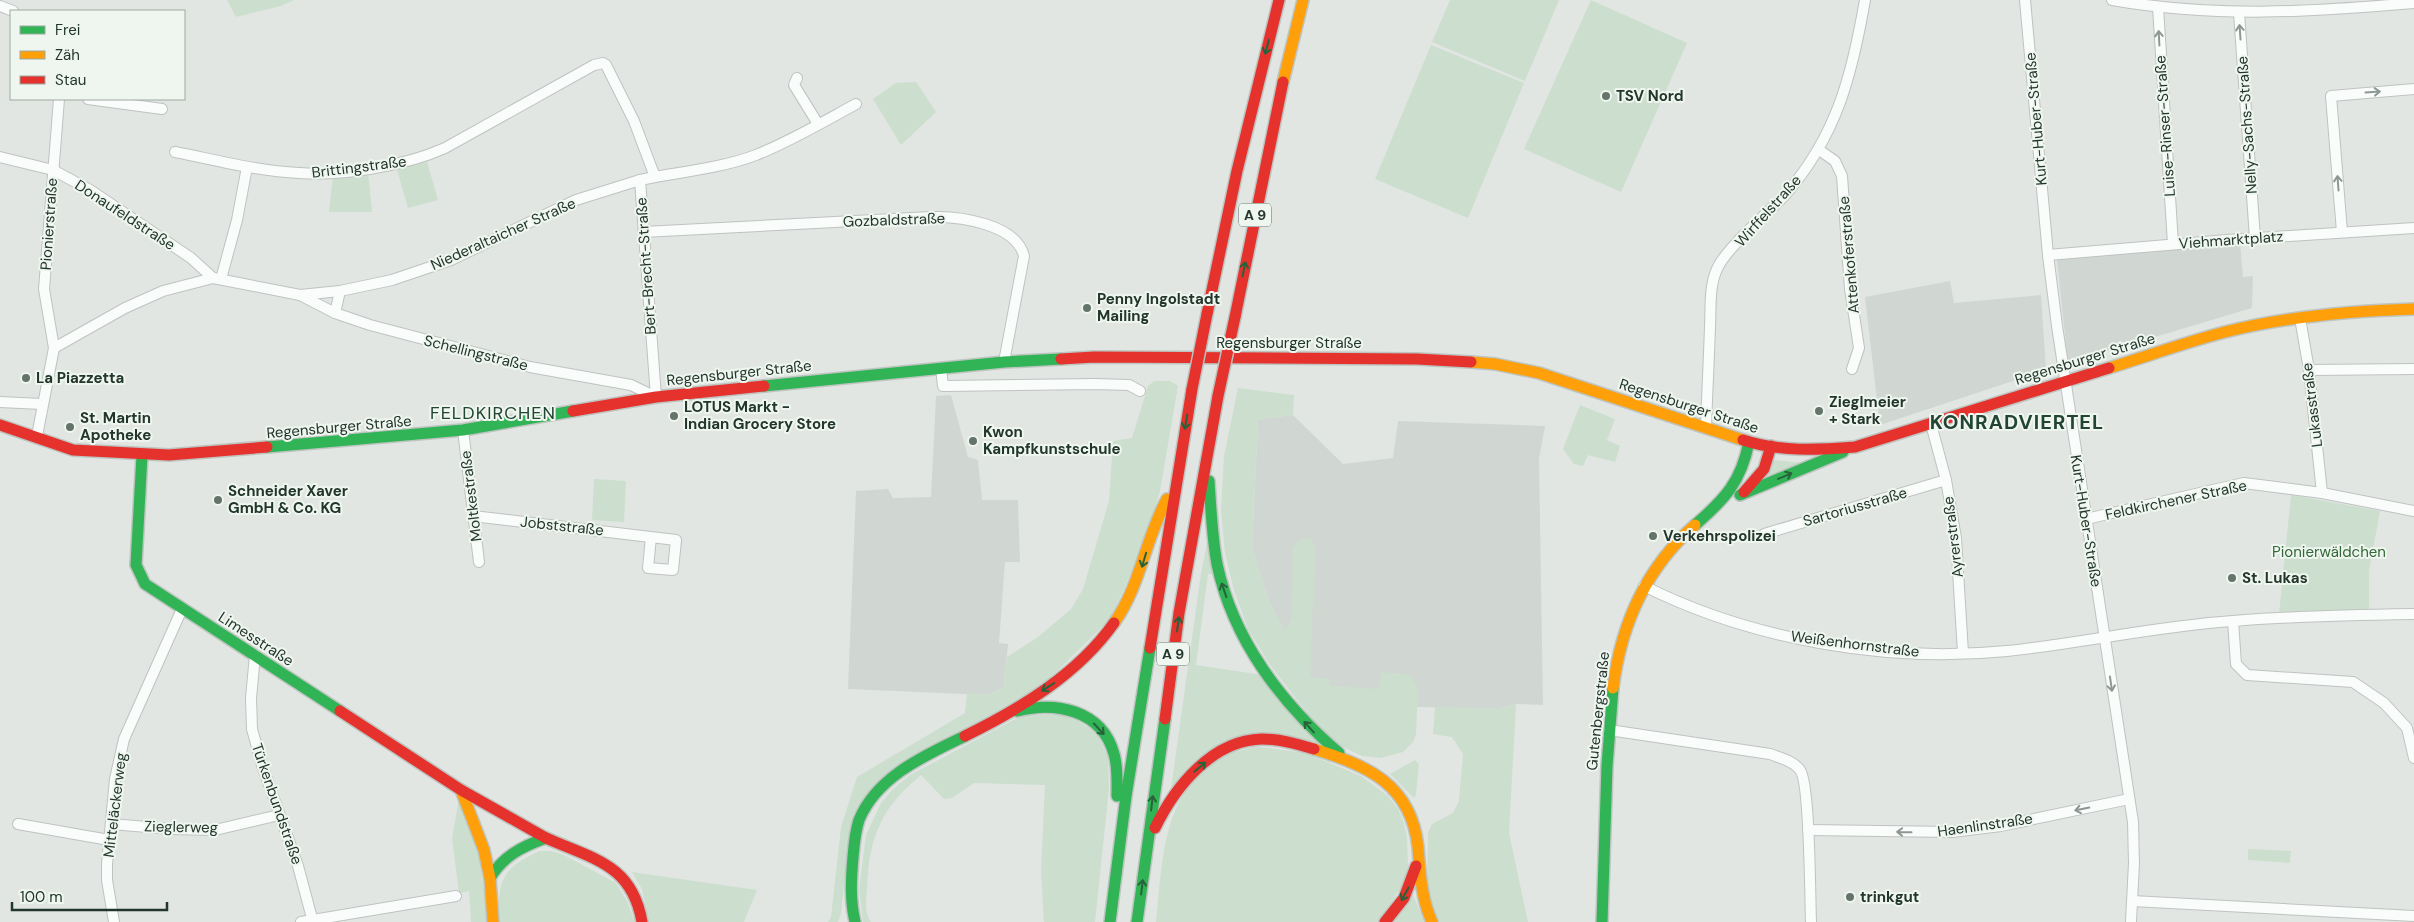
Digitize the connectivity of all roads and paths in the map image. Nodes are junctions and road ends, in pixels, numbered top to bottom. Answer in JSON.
{"nodes":[{"id":1,"x":1279,"y":0,"type":"edge"},
{"id":2,"x":1303,"y":0,"type":"edge"},
{"id":3,"x":1865,"y":0,"type":"edge"},
{"id":4,"x":2025,"y":0,"type":"edge"},
{"id":5,"x":2112,"y":0,"type":"edge"},
{"id":6,"x":2414,"y":3,"type":"edge"},
{"id":7,"x":2158,"y":7,"type":"junction"},
{"id":8,"x":2239,"y":13,"type":"junction"},
{"id":9,"x":610,"y":68,"type":"joint"},
{"id":10,"x":797,"y":78,"type":"dead end"},
{"id":11,"x":2414,"y":90,"type":"edge"},
{"id":12,"x":59,"y":100,"type":"edge"},
{"id":13,"x":95,"y":100,"type":"edge"},
{"id":14,"x":856,"y":104,"type":"dead end"},
{"id":15,"x":162,"y":109,"type":"dead end"},
{"id":16,"x":818,"y":124,"type":"junction"},
{"id":17,"x":1819,"y":150,"type":"junction"},
{"id":18,"x":175,"y":152,"type":"dead end"},
{"id":19,"x":0,"y":157,"type":"edge"},
{"id":20,"x":247,"y":167,"type":"junction"},
{"id":21,"x":53,"y":170,"type":"junction"},
{"id":22,"x":655,"y":178,"type":"junction"},
{"id":23,"x":640,"y":180,"type":"junction"},
{"id":24,"x":2414,"y":228,"type":"edge"},
{"id":25,"x":644,"y":232,"type":"junction"},
{"id":26,"x":2342,"y":232,"type":"junction"},
{"id":27,"x":2255,"y":238,"type":"junction"},
{"id":28,"x":2173,"y":244,"type":"junction"},
{"id":29,"x":2048,"y":256,"type":"junction"},
{"id":30,"x":217,"y":278,"type":"junction"},
{"id":31,"x":340,"y":291,"type":"junction"},
{"id":32,"x":300,"y":295,"type":"junction"},
{"id":33,"x":2414,"y":309,"type":"edge"},
{"id":34,"x":335,"y":313,"type":"junction"},
{"id":35,"x":2300,"y":318,"type":"junction"},
{"id":36,"x":54,"y":348,"type":"junction"},
{"id":37,"x":1004,"y":362,"type":"junction"},
{"id":38,"x":941,"y":368,"type":"junction"},
{"id":39,"x":1852,"y":369,"type":"dead end"},
{"id":40,"x":2414,"y":369,"type":"edge"},
{"id":41,"x":2309,"y":370,"type":"junction"},
{"id":42,"x":2064,"y":381,"type":"junction"},
{"id":43,"x":1140,"y":391,"type":"dead end"},
{"id":44,"x":656,"y":396,"type":"junction"},
{"id":45,"x":0,"y":402,"type":"edge"},
{"id":46,"x":42,"y":404,"type":"junction"},
{"id":47,"x":1932,"y":424,"type":"junction"},
{"id":48,"x":0,"y":425,"type":"edge"},
{"id":49,"x":1706,"y":428,"type":"junction"},
{"id":50,"x":463,"y":430,"type":"junction"},
{"id":51,"x":37,"y":436,"type":"junction"},
{"id":52,"x":1749,"y":442,"type":"junction"},
{"id":53,"x":1771,"y":446,"type":"junction"},
{"id":54,"x":1855,"y":447,"type":"junction"},
{"id":55,"x":142,"y":455,"type":"junction"},
{"id":56,"x":1207,"y":457,"type":"junction"},
{"id":57,"x":1178,"y":464,"type":"junction"},
{"id":58,"x":1946,"y":480,"type":"junction"},
{"id":59,"x":2322,"y":493,"type":"junction"},
{"id":60,"x":1740,"y":495,"type":"junction"},
{"id":61,"x":1167,"y":499,"type":"junction"},
{"id":62,"x":1717,"y":507,"type":"junction"},
{"id":63,"x":2414,"y":511,"type":"edge"},
{"id":64,"x":473,"y":516,"type":"junction"},
{"id":65,"x":2086,"y":519,"type":"junction"},
{"id":66,"x":1764,"y":534,"type":"dead end"},
{"id":67,"x":651,"y":537,"type":"dead end"},
{"id":68,"x":479,"y":562,"type":"dead end"},
{"id":69,"x":1644,"y":586,"type":"junction"},
{"id":70,"x":182,"y":610,"type":"junction"},
{"id":71,"x":2414,"y":614,"type":"edge"},
{"id":72,"x":2233,"y":621,"type":"junction"},
{"id":73,"x":2104,"y":636,"type":"junction"},
{"id":74,"x":1963,"y":653,"type":"junction"},
{"id":75,"x":255,"y":655,"type":"junction"},
{"id":76,"x":1006,"y":714,"type":"junction"},
{"id":77,"x":1609,"y":730,"type":"junction"},
{"id":78,"x":2414,"y":758,"type":"edge"},
{"id":79,"x":1346,"y":759,"type":"junction"},
{"id":80,"x":461,"y":790,"type":"junction"},
{"id":81,"x":2129,"y":799,"type":"junction"},
{"id":82,"x":279,"y":815,"type":"junction"},
{"id":83,"x":1117,"y":818,"type":"junction"},
{"id":84,"x":18,"y":824,"type":"dead end"},
{"id":85,"x":111,"y":824,"type":"junction"},
{"id":86,"x":1808,"y":830,"type":"junction"},
{"id":87,"x":546,"y":838,"type":"junction"},
{"id":88,"x":109,"y":840,"type":"junction"},
{"id":89,"x":1146,"y":851,"type":"junction"},
{"id":90,"x":1417,"y":862,"type":"junction"},
{"id":91,"x":490,"y":878,"type":"junction"},
{"id":92,"x":456,"y":896,"type":"dead end"},
{"id":93,"x":850,"y":900,"type":"junction"},
{"id":94,"x":2132,"y":901,"type":"junction"},
{"id":95,"x":2414,"y":916,"type":"edge"},
{"id":96,"x":2379,"y":918,"type":"edge"},
{"id":97,"x":313,"y":921,"type":"edge"},
{"id":98,"x":114,"y":922,"type":"edge"},
{"id":99,"x":301,"y":922,"type":"edge"},
{"id":100,"x":493,"y":922,"type":"edge"},
{"id":101,"x":642,"y":922,"type":"edge"},
{"id":102,"x":843,"y":922,"type":"edge"},
{"id":103,"x":855,"y":922,"type":"edge"},
{"id":104,"x":1105,"y":922,"type":"edge"},
{"id":105,"x":1110,"y":922,"type":"edge"},
{"id":106,"x":1137,"y":922,"type":"edge"},
{"id":107,"x":1385,"y":922,"type":"edge"},
{"id":108,"x":1432,"y":922,"type":"edge"},
{"id":109,"x":1602,"y":922,"type":"edge"},
{"id":110,"x":1811,"y":922,"type":"edge"},
{"id":111,"x":2131,"y":922,"type":"edge"}],
"edges":[{"from":1,"to":57,"type":"main road","number":"A 9","one_way":true,"bridge":true},
{"from":56,"to":2,"type":"main road","number":"A 9","one_way":true,"bridge":true},
{"from":3,"to":17,"type":"street","name":"Wirffelstraße"},
{"from":4,"to":29,"type":"street","name":"Kurt-Huber-Straße"},
{"from":5,"to":7,"type":"street"},
{"from":6,"to":8,"type":"street"},
{"from":7,"to":8,"type":"street"},
{"from":28,"to":7,"type":"street","name":"Luise-Rinser-Straße","one_way":true},
{"from":27,"to":8,"type":"street","name":"Nelly-Sachs-Straße","one_way":true},
{"from":9,"to":20,"type":"street","name":"Brittingstraße"},
{"from":9,"to":22,"type":"street","name":"Bert-Brecht-Straße"},
{"from":10,"to":16,"type":"street"},
{"from":26,"to":11,"type":"street","one_way":true},
{"from":12,"to":21,"type":"street","name":"Pionierstraße"},
{"from":13,"to":15,"type":"street"},
{"from":14,"to":16,"type":"street"},
{"from":16,"to":22,"type":"street"},
{"from":17,"to":39,"type":"street","name":"Attenkoferstraße"},
{"from":17,"to":49,"type":"street","name":"Wirffelstraße"},
{"from":18,"to":20,"type":"street","name":"Brittingstraße"},
{"from":19,"to":21,"type":"street","name":"Donaufeldstraße"},
{"from":20,"to":30,"type":"street"},
{"from":21,"to":30,"type":"street","name":"Donaufeldstraße"},
{"from":21,"to":36,"type":"street","name":"Pionierstraße"},
{"from":22,"to":23,"type":"street","name":"Bert-Brecht-Straße"},
{"from":23,"to":25,"type":"street","name":"Bert-Brecht-Straße"},
{"from":23,"to":31,"type":"street","name":"Niederaltaicher Straße"},
{"from":24,"to":26,"type":"street","name":"Viehmarktplatz"},
{"from":25,"to":37,"type":"street","name":"Gozbaldstraße"},
{"from":25,"to":44,"type":"street","name":"Bert-Brecht-Straße"},
{"from":26,"to":27,"type":"street","name":"Viehmarktplatz"},
{"from":27,"to":28,"type":"street","name":"Viehmarktplatz"},
{"from":28,"to":29,"type":"street","name":"Viehmarktplatz"},
{"from":29,"to":42,"type":"street","name":"Kurt-Huber-Straße"},
{"from":30,"to":32,"type":"street","name":"Niederaltaicher Straße"},
{"from":30,"to":36,"type":"street","name":"Niederaltaicher Straße"},
{"from":31,"to":32,"type":"street","name":"Niederaltaicher Straße"},
{"from":31,"to":34,"type":"street"},
{"from":32,"to":34,"type":"street","name":"Schellingstraße"},
{"from":33,"to":35,"type":"main road","name":"Regensburger Straße"},
{"from":34,"to":44,"type":"street","name":"Schellingstraße"},
{"from":35,"to":41,"type":"street","name":"Lukasstraße"},
{"from":35,"to":42,"type":"main road","name":"Regensburger Straße"},
{"from":36,"to":46,"type":"street"},
{"from":37,"to":38,"type":"main road","name":"Regensburger Straße"},
{"from":37,"to":49,"type":"main road","name":"Regensburger Straße"},
{"from":38,"to":43,"type":"street"},
{"from":38,"to":44,"type":"main road","name":"Regensburger Straße"},
{"from":40,"to":41,"type":"street"},
{"from":41,"to":59,"type":"street","name":"Lukasstraße"},
{"from":42,"to":47,"type":"main road","name":"Regensburger Straße"},
{"from":42,"to":65,"type":"street","name":"Kurt-Huber-Straße"},
{"from":44,"to":50,"type":"main road","name":"Regensburger Straße"},
{"from":45,"to":46,"type":"street"},
{"from":46,"to":51,"type":"street"},
{"from":47,"to":54,"type":"main road","name":"Regensburger Straße"},
{"from":47,"to":58,"type":"street","name":"Ayrerstraße"},
{"from":48,"to":51,"type":"main road","name":"Regensburger Straße"},
{"from":49,"to":52,"type":"main road","name":"Regensburger Straße"},
{"from":50,"to":55,"type":"main road","name":"Regensburger Straße"},
{"from":50,"to":64,"type":"street","name":"Moltkestraße"},
{"from":51,"to":55,"type":"main road","name":"Regensburger Straße"},
{"from":52,"to":53,"type":"main road","name":"Regensburger Straße"},
{"from":52,"to":62,"type":"main road","name":"Gutenbergstraße"},
{"from":53,"to":54,"type":"main road","name":"Regensburger Straße"},
{"from":53,"to":60,"type":"main road","name":"Gutenbergstraße"},
{"from":60,"to":54,"type":"main road","one_way":true},
{"from":55,"to":70,"type":"main road","name":"Limesstraße"},
{"from":79,"to":56,"type":"main road","number":"A 9","one_way":true},
{"from":89,"to":56,"type":"main road","number":"A 9","one_way":true},
{"from":57,"to":61,"type":"main road","number":"A 9"},
{"from":57,"to":105,"type":"main road","number":"A 9"},
{"from":58,"to":66,"type":"street","name":"Sartoriusstraße"},
{"from":58,"to":74,"type":"street","name":"Ayrerstraße"},
{"from":59,"to":63,"type":"street","name":"Feldkirchener Straße"},
{"from":59,"to":65,"type":"street","name":"Feldkirchener Straße"},
{"from":60,"to":62,"type":"main road","name":"Gutenbergstraße"},
{"from":61,"to":76,"type":"main road","number":"A 9","one_way":true},
{"from":61,"to":83,"type":"main road","number":"A 9"},
{"from":62,"to":69,"type":"main road","name":"Gutenbergstraße"},
{"from":64,"to":67,"type":"street","name":"Jobststraße"},
{"from":64,"to":68,"type":"street","name":"Moltkestraße"},
{"from":65,"to":73,"type":"street","name":"Kurt-Huber-Straße"},
{"from":69,"to":74,"type":"street","name":"Weißenhornstraße"},
{"from":69,"to":77,"type":"main road","name":"Gutenbergstraße"},
{"from":70,"to":75,"type":"main road","name":"Limesstraße"},
{"from":70,"to":85,"type":"street","name":"Mitteläckerweg"},
{"from":71,"to":72,"type":"street","name":"Weißenhornstraße"},
{"from":72,"to":73,"type":"street","name":"Weißenhornstraße"},
{"from":72,"to":78,"type":"street"},
{"from":73,"to":74,"type":"street","name":"Weißenhornstraße"},
{"from":73,"to":81,"type":"street","name":"Kurt-Huber-Straße","one_way":true},
{"from":75,"to":80,"type":"main road","name":"Limesstraße"},
{"from":75,"to":82,"type":"street","name":"Türkenbundstraße"},
{"from":76,"to":83,"type":"main road","number":"A 9","one_way":true},
{"from":76,"to":93,"type":"main road","number":"A 9"},
{"from":77,"to":86,"type":"street"},
{"from":77,"to":109,"type":"main road","name":"Gutenbergstraße"},
{"from":89,"to":79,"type":"main road","number":"A 9","one_way":true},
{"from":79,"to":90,"type":"main road","number":"A 9"},
{"from":80,"to":87,"type":"main road","name":"Limesstraße"},
{"from":80,"to":91,"type":"main road"},
{"from":81,"to":86,"type":"street","name":"Haenlinstraße","one_way":true},
{"from":81,"to":94,"type":"street","name":"Kurt-Huber-Straße"},
{"from":82,"to":85,"type":"street","name":"Zieglerweg"},
{"from":82,"to":97,"type":"street","name":"Türkenbundstraße"},
{"from":83,"to":104,"type":"main road","number":"A 9"},
{"from":84,"to":88,"type":"street"},
{"from":85,"to":88,"type":"street","name":"Mitteläckerweg"},
{"from":86,"to":110,"type":"street"},
{"from":87,"to":91,"type":"main road"},
{"from":87,"to":101,"type":"main road","name":"Limesstraße"},
{"from":88,"to":98,"type":"street","name":"Mitteläckerweg"},
{"from":106,"to":89,"type":"main road","number":"A 9","one_way":true},
{"from":90,"to":107,"type":"main road","number":"A 9","one_way":true},
{"from":90,"to":108,"type":"main road","number":"A 9"},
{"from":91,"to":100,"type":"main road"},
{"from":92,"to":97,"type":"street"},
{"from":93,"to":102,"type":"main road","number":"A 9"},
{"from":93,"to":103,"type":"main road","number":"A 9"},
{"from":94,"to":96,"type":"street"},
{"from":94,"to":111,"type":"street","name":"Kurt-Huber-Straße"},
{"from":95,"to":96,"type":"street"},
{"from":97,"to":99,"type":"street"}]}
